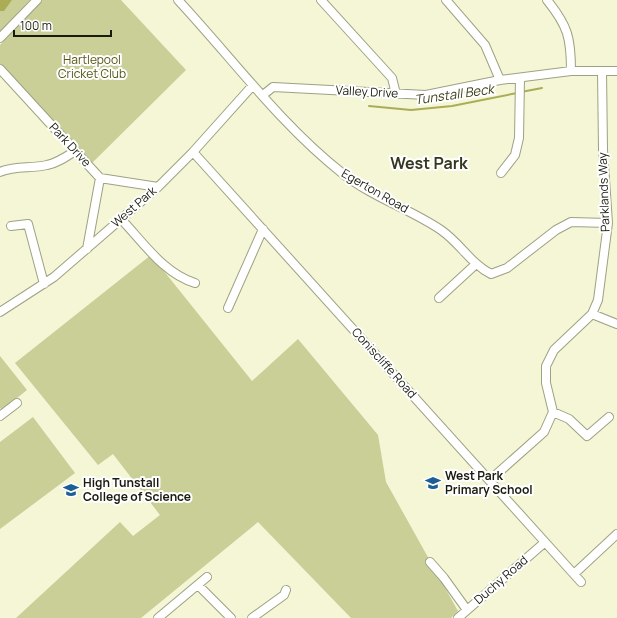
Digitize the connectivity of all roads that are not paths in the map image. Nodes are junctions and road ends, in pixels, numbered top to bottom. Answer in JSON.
{"nodes":[{"id":1,"x":37,"y":0,"type":"edge"},
{"id":2,"x":321,"y":0,"type":"edge"},
{"id":3,"x":446,"y":0,"type":"edge"},
{"id":4,"x":547,"y":0,"type":"edge"},
{"id":5,"x":180,"y":1,"type":"edge"},
{"id":6,"x":0,"y":38,"type":"edge"},
{"id":7,"x":0,"y":69,"type":"edge"},
{"id":8,"x":571,"y":71,"type":"junction"},
{"id":9,"x":602,"y":71,"type":"junction"},
{"id":10,"x":617,"y":71,"type":"edge"},
{"id":11,"x":520,"y":78,"type":"junction"},
{"id":12,"x":500,"y":80,"type":"junction"},
{"id":13,"x":253,"y":85,"type":"junction"},
{"id":14,"x":396,"y":94,"type":"junction"},
{"id":15,"x":263,"y":95,"type":"junction"},
{"id":16,"x":75,"y":151,"type":"junction"},
{"id":17,"x":193,"y":152,"type":"junction"},
{"id":18,"x":0,"y":172,"type":"edge"},
{"id":19,"x":501,"y":173,"type":"dead end"},
{"id":20,"x":100,"y":178,"type":"junction"},
{"id":21,"x":158,"y":187,"type":"junction"},
{"id":22,"x":121,"y":219,"type":"junction"},
{"id":23,"x":608,"y":223,"type":"junction"},
{"id":24,"x":11,"y":226,"type":"dead end"},
{"id":25,"x":262,"y":229,"type":"junction"},
{"id":26,"x":87,"y":249,"type":"junction"},
{"id":27,"x":476,"y":264,"type":"junction"},
{"id":28,"x":195,"y":283,"type":"dead end"},
{"id":29,"x":44,"y":284,"type":"junction"},
{"id":30,"x":439,"y":298,"type":"dead end"},
{"id":31,"x":228,"y":308,"type":"dead end"},
{"id":32,"x":0,"y":312,"type":"edge"},
{"id":33,"x":592,"y":314,"type":"junction"},
{"id":34,"x":617,"y":324,"type":"edge"},
{"id":35,"x":17,"y":403,"type":"dead end"},
{"id":36,"x":553,"y":412,"type":"junction"},
{"id":37,"x":0,"y":416,"type":"edge"},
{"id":38,"x":608,"y":417,"type":"dead end"},
{"id":39,"x":490,"y":480,"type":"junction"},
{"id":40,"x":617,"y":534,"type":"edge"},
{"id":41,"x":544,"y":543,"type":"junction"},
{"id":42,"x":430,"y":562,"type":"dead end"},
{"id":43,"x":574,"y":574,"type":"junction"},
{"id":44,"x":208,"y":577,"type":"dead end"},
{"id":45,"x":581,"y":582,"type":"dead end"},
{"id":46,"x":198,"y":585,"type":"junction"},
{"id":47,"x":286,"y":590,"type":"dead end"},
{"id":48,"x":467,"y":610,"type":"junction"},
{"id":49,"x":161,"y":617,"type":"edge"},
{"id":50,"x":231,"y":618,"type":"edge"},
{"id":51,"x":252,"y":618,"type":"edge"},
{"id":52,"x":458,"y":618,"type":"edge"}],
"edges":[{"from":1,"to":6,"type":"street"},
{"from":2,"to":14,"type":"street"},
{"from":3,"to":12,"type":"street"},
{"from":4,"to":8,"type":"street"},
{"from":5,"to":13,"type":"street","name":"Egerton Road"},
{"from":7,"to":16,"type":"street","name":"Park Drive"},
{"from":8,"to":9,"type":"street","name":"Valley Drive"},
{"from":8,"to":11,"type":"street","name":"Valley Drive"},
{"from":9,"to":10,"type":"street","name":"Valley Drive"},
{"from":9,"to":23,"type":"street","name":"Parklands Way"},
{"from":11,"to":12,"type":"street","name":"Valley Drive"},
{"from":11,"to":19,"type":"street"},
{"from":12,"to":14,"type":"street","name":"Valley Drive"},
{"from":13,"to":15,"type":"street","name":"Egerton Road"},
{"from":13,"to":17,"type":"street","name":"West Park"},
{"from":14,"to":15,"type":"street","name":"Valley Drive"},
{"from":15,"to":27,"type":"street","name":"Egerton Road"},
{"from":16,"to":18,"type":"street"},
{"from":16,"to":20,"type":"street","name":"Park Drive"},
{"from":17,"to":21,"type":"street","name":"West Park"},
{"from":17,"to":25,"type":"street","name":"Coniscliffe Road"},
{"from":20,"to":21,"type":"street","name":"Park Drive"},
{"from":20,"to":26,"type":"street"},
{"from":21,"to":22,"type":"street","name":"West Park"},
{"from":22,"to":26,"type":"street","name":"West Park"},
{"from":22,"to":28,"type":"street"},
{"from":23,"to":27,"type":"street","name":"Egerton Road"},
{"from":23,"to":33,"type":"street","name":"Parklands Way"},
{"from":24,"to":29,"type":"street"},
{"from":25,"to":31,"type":"street"},
{"from":25,"to":39,"type":"street","name":"Coniscliffe Road"},
{"from":26,"to":29,"type":"street","name":"West Park"},
{"from":27,"to":30,"type":"street"},
{"from":29,"to":32,"type":"street","name":"West Park"},
{"from":33,"to":34,"type":"street"},
{"from":33,"to":36,"type":"street","name":"Parklands Way"},
{"from":35,"to":37,"type":"street"},
{"from":36,"to":38,"type":"street"},
{"from":36,"to":39,"type":"street"},
{"from":39,"to":41,"type":"street","name":"Coniscliffe Road"},
{"from":40,"to":43,"type":"street"},
{"from":41,"to":43,"type":"street","name":"Coniscliffe Road"},
{"from":41,"to":48,"type":"street","name":"Duchy Road"},
{"from":42,"to":48,"type":"street"},
{"from":43,"to":45,"type":"street","name":"Coniscliffe Road"},
{"from":44,"to":46,"type":"street"},
{"from":46,"to":49,"type":"street"},
{"from":46,"to":50,"type":"street"},
{"from":47,"to":51,"type":"street"},
{"from":48,"to":52,"type":"street","name":"Duchy Road"}]}
